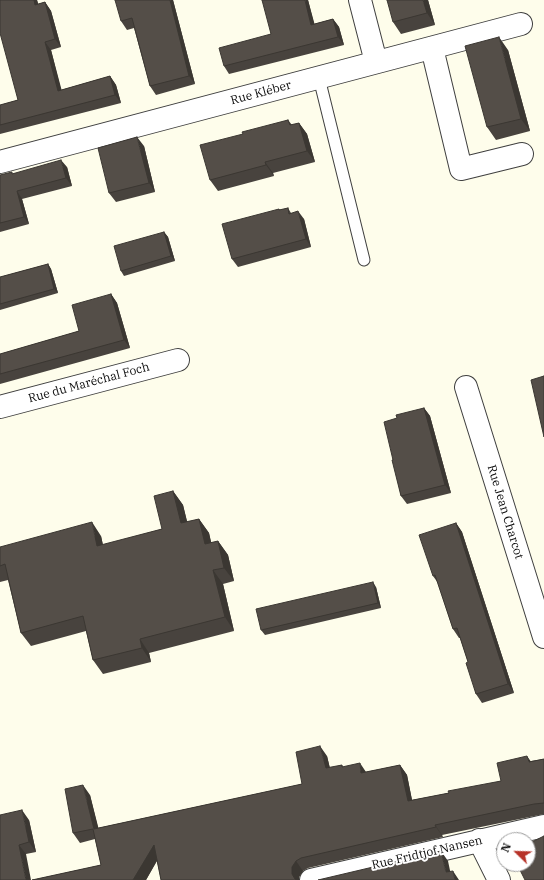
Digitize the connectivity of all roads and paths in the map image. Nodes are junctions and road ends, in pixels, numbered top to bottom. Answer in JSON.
{"nodes":[{"id":1,"x":360,"y":0,"type":"edge"},
{"id":2,"x":522,"y":24,"type":"dead end"},
{"id":3,"x":432,"y":48,"type":"junction"},
{"id":4,"x":376,"y":62,"type":"junction"},
{"id":5,"x":319,"y":78,"type":"junction"},
{"id":6,"x":522,"y":154,"type":"dead end"},
{"id":7,"x":0,"y":162,"type":"edge"},
{"id":8,"x":364,"y":260,"type":"dead end"},
{"id":9,"x":178,"y":360,"type":"dead end"},
{"id":10,"x":466,"y":387,"type":"dead end"},
{"id":11,"x":0,"y":407,"type":"edge"},
{"id":12,"x":544,"y":637,"type":"edge"},
{"id":13,"x":544,"y":826,"type":"edge"},
{"id":14,"x":479,"y":840,"type":"junction"},
{"id":15,"x":311,"y":880,"type":"edge"},
{"id":16,"x":499,"y":880,"type":"edge"}],
"edges":[{"from":1,"to":4,"type":"street"},
{"from":2,"to":3,"type":"street","name":"Rue Kléber"},
{"from":3,"to":4,"type":"street","name":"Rue Kléber"},
{"from":3,"to":6,"type":"street"},
{"from":4,"to":5,"type":"street","name":"Rue Kléber"},
{"from":5,"to":7,"type":"street","name":"Rue Kléber"},
{"from":5,"to":8,"type":"lane"},
{"from":9,"to":11,"type":"street","name":"Rue du Maréchal Foch"},
{"from":10,"to":12,"type":"street","name":"Rue Jean Charcot"},
{"from":13,"to":14,"type":"street","name":"Rue Fridtjof Nansen"},
{"from":14,"to":15,"type":"street","name":"Rue Fridtjof Nansen"},
{"from":14,"to":16,"type":"street"}]}
